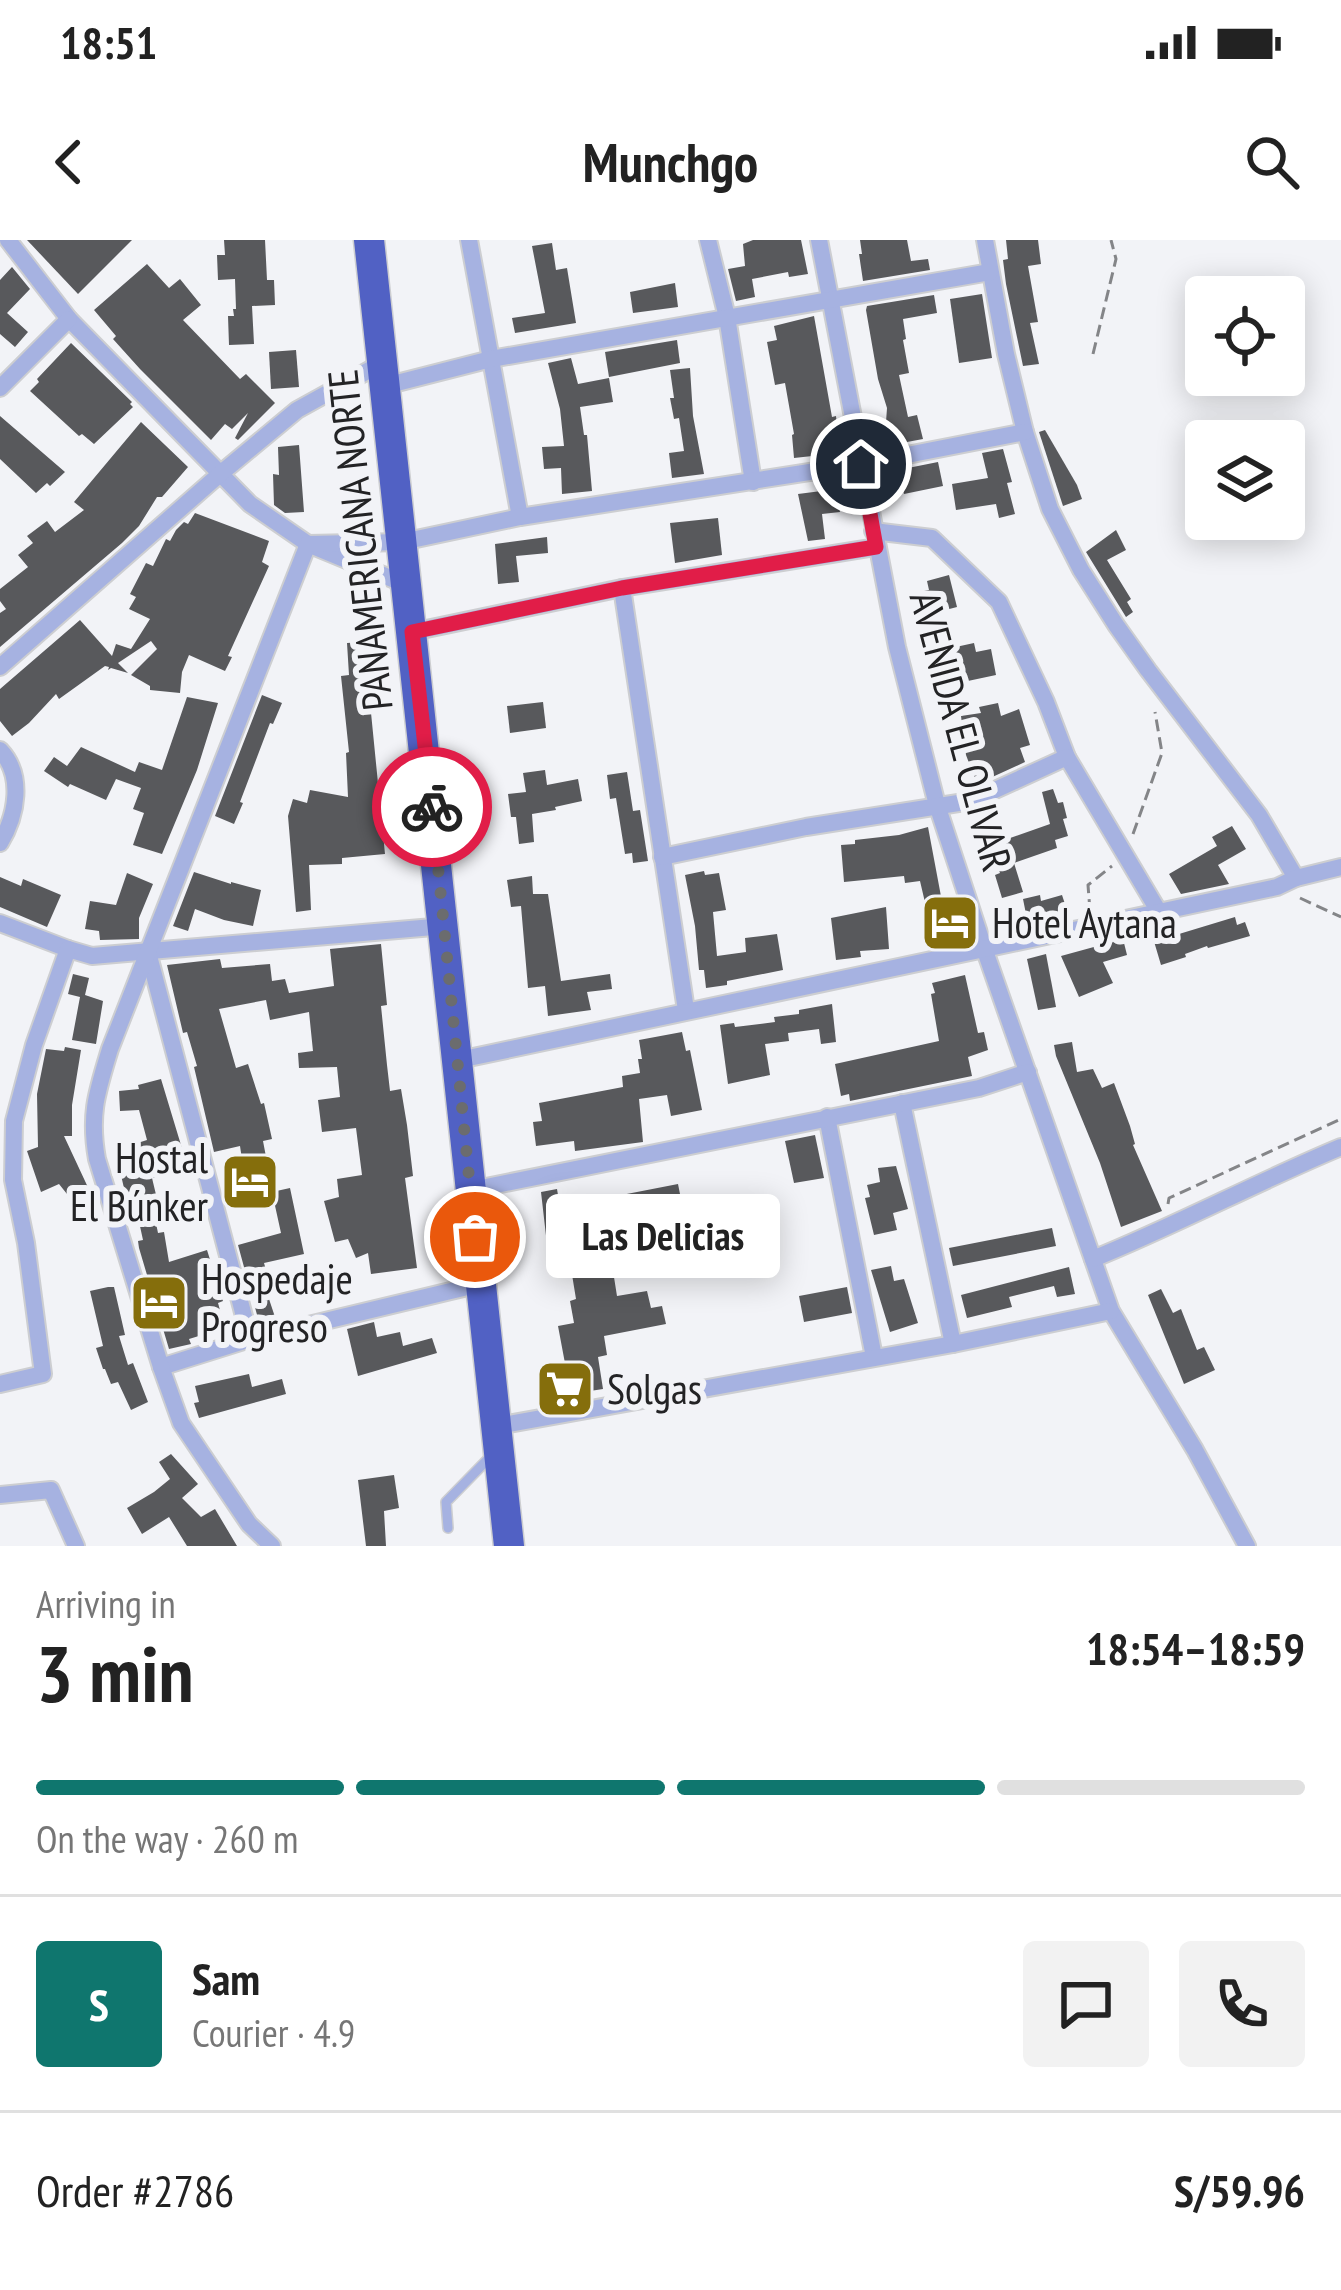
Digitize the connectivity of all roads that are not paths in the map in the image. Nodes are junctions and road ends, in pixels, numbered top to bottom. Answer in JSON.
{"nodes":[{"id":1,"x":8,"y":240,"type":"edge"},
{"id":2,"x":369,"y":240,"type":"edge"},
{"id":3,"x":469,"y":240,"type":"edge"},
{"id":4,"x":708,"y":240,"type":"edge"},
{"id":5,"x":819,"y":240,"type":"edge"},
{"id":6,"x":985,"y":240,"type":"edge"},
{"id":7,"x":990,"y":272,"type":"junction"},
{"id":8,"x":830,"y":301,"type":"junction"},
{"id":9,"x":727,"y":317,"type":"junction"},
{"id":10,"x":69,"y":319,"type":"junction"},
{"id":11,"x":491,"y":359,"type":"junction"},
{"id":12,"x":384,"y":375,"type":"junction"},
{"id":13,"x":0,"y":388,"type":"edge"},
{"id":14,"x":1025,"y":432,"type":"junction"},
{"id":15,"x":861,"y":464,"type":"junction"},
{"id":16,"x":220,"y":474,"type":"junction"},
{"id":17,"x":753,"y":482,"type":"junction"},
{"id":18,"x":520,"y":517,"type":"junction"},
{"id":19,"x":874,"y":539,"type":"junction"},
{"id":20,"x":402,"y":542,"type":"junction"},
{"id":21,"x":308,"y":544,"type":"junction"},
{"id":22,"x":407,"y":585,"type":"junction"},
{"id":23,"x":622,"y":588,"type":"junction"},
{"id":24,"x":412,"y":632,"type":"junction"},
{"id":25,"x":0,"y":667,"type":"edge"},
{"id":26,"x":0,"y":750,"type":"edge"},
{"id":27,"x":1067,"y":757,"type":"junction"},
{"id":28,"x":937,"y":805,"type":"junction"},
{"id":29,"x":0,"y":842,"type":"edge"},
{"id":30,"x":662,"y":856,"type":"junction"},
{"id":31,"x":1341,"y":867,"type":"edge"},
{"id":32,"x":1296,"y":878,"type":"junction"},
{"id":33,"x":1159,"y":912,"type":"junction"},
{"id":34,"x":0,"y":923,"type":"edge"},
{"id":35,"x":445,"y":926,"type":"junction"},
{"id":36,"x":984,"y":948,"type":"junction"},
{"id":37,"x":68,"y":949,"type":"junction"},
{"id":38,"x":148,"y":952,"type":"junction"},
{"id":39,"x":686,"y":1010,"type":"junction"},
{"id":40,"x":459,"y":1060,"type":"junction"},
{"id":41,"x":1028,"y":1072,"type":"junction"},
{"id":42,"x":902,"y":1102,"type":"junction"},
{"id":43,"x":827,"y":1117,"type":"junction"},
{"id":44,"x":1341,"y":1147,"type":"edge"},
{"id":45,"x":471,"y":1190,"type":"junction"},
{"id":46,"x":1093,"y":1259,"type":"junction"},
{"id":47,"x":480,"y":1284,"type":"junction"},
{"id":48,"x":1111,"y":1311,"type":"junction"},
{"id":49,"x":250,"y":1339,"type":"junction"},
{"id":50,"x":953,"y":1344,"type":"junction"},
{"id":51,"x":874,"y":1357,"type":"junction"},
{"id":52,"x":161,"y":1367,"type":"junction"},
{"id":53,"x":0,"y":1384,"type":"edge"},
{"id":54,"x":498,"y":1437,"type":"junction"},
{"id":55,"x":0,"y":1496,"type":"edge"},
{"id":56,"x":448,"y":1528,"type":"dead end"},
{"id":57,"x":76,"y":1546,"type":"edge"},
{"id":58,"x":272,"y":1546,"type":"edge"},
{"id":59,"x":509,"y":1546,"type":"edge"},
{"id":60,"x":1246,"y":1546,"type":"edge"}],
"edges":[{"from":1,"to":10,"type":"street"},
{"from":2,"to":12,"type":"highway","name":"PANAMERICANA NORTE"},
{"from":3,"to":11,"type":"street"},
{"from":4,"to":9,"type":"street"},
{"from":5,"to":8,"type":"street","name":"AVENIDA EL OLIVAR"},
{"from":6,"to":7,"type":"street"},
{"from":7,"to":8,"type":"street"},
{"from":7,"to":14,"type":"street"},
{"from":8,"to":9,"type":"street"},
{"from":8,"to":15,"type":"street","name":"AVENIDA EL OLIVAR"},
{"from":9,"to":11,"type":"street"},
{"from":9,"to":17,"type":"street"},
{"from":10,"to":13,"type":"street"},
{"from":10,"to":16,"type":"street"},
{"from":11,"to":12,"type":"street"},
{"from":11,"to":18,"type":"street"},
{"from":12,"to":16,"type":"street"},
{"from":12,"to":20,"type":"highway","name":"PANAMERICANA NORTE"},
{"from":14,"to":15,"type":"street"},
{"from":14,"to":32,"type":"street"},
{"from":15,"to":17,"type":"street"},
{"from":15,"to":19,"type":"street","name":"AVENIDA EL OLIVAR"},
{"from":16,"to":21,"type":"street"},
{"from":16,"to":25,"type":"street"},
{"from":17,"to":18,"type":"street"},
{"from":18,"to":20,"type":"street"},
{"from":19,"to":23,"type":"street"},
{"from":19,"to":27,"type":"street"},
{"from":19,"to":28,"type":"street","name":"AVENIDA EL OLIVAR"},
{"from":20,"to":21,"type":"street"},
{"from":20,"to":22,"type":"highway","name":"PANAMERICANA NORTE"},
{"from":21,"to":22,"type":"street"},
{"from":21,"to":38,"type":"street"},
{"from":22,"to":24,"type":"highway","name":"PANAMERICANA NORTE"},
{"from":23,"to":24,"type":"street"},
{"from":23,"to":30,"type":"street"},
{"from":24,"to":35,"type":"highway","name":"PANAMERICANA NORTE"},
{"from":26,"to":29,"type":"street"},
{"from":27,"to":28,"type":"street"},
{"from":27,"to":33,"type":"street"},
{"from":28,"to":30,"type":"street"},
{"from":28,"to":36,"type":"street","name":"AVENIDA EL OLIVAR"},
{"from":30,"to":39,"type":"street"},
{"from":31,"to":32,"type":"street"},
{"from":32,"to":33,"type":"street"},
{"from":33,"to":36,"type":"street"},
{"from":34,"to":37,"type":"street"},
{"from":35,"to":38,"type":"street"},
{"from":35,"to":40,"type":"highway","name":"PANAMERICANA NORTE"},
{"from":36,"to":39,"type":"street"},
{"from":36,"to":41,"type":"street","name":"AVENIDA EL OLIVAR"},
{"from":37,"to":38,"type":"street"},
{"from":37,"to":53,"type":"street"},
{"from":38,"to":49,"type":"street"},
{"from":38,"to":52,"type":"street"},
{"from":39,"to":40,"type":"street"},
{"from":40,"to":45,"type":"highway","name":"PANAMERICANA NORTE"},
{"from":41,"to":42,"type":"street"},
{"from":41,"to":46,"type":"street","name":"AVENIDA EL OLIVAR"},
{"from":42,"to":43,"type":"street"},
{"from":42,"to":50,"type":"street"},
{"from":43,"to":45,"type":"street"},
{"from":43,"to":51,"type":"street"},
{"from":44,"to":46,"type":"street"},
{"from":45,"to":47,"type":"highway","name":"PANAMERICANA NORTE"},
{"from":46,"to":48,"type":"street","name":"AVENIDA EL OLIVAR"},
{"from":47,"to":49,"type":"street"},
{"from":47,"to":54,"type":"highway","name":"PANAMERICANA NORTE"},
{"from":48,"to":50,"type":"street"},
{"from":48,"to":60,"type":"street","name":"AVENIDA EL OLIVAR"},
{"from":49,"to":52,"type":"street"},
{"from":50,"to":51,"type":"street"},
{"from":51,"to":54,"type":"street"},
{"from":52,"to":58,"type":"street"},
{"from":54,"to":56,"type":"lane"},
{"from":54,"to":59,"type":"highway","name":"PANAMERICANA NORTE"},
{"from":55,"to":57,"type":"street"}]}
